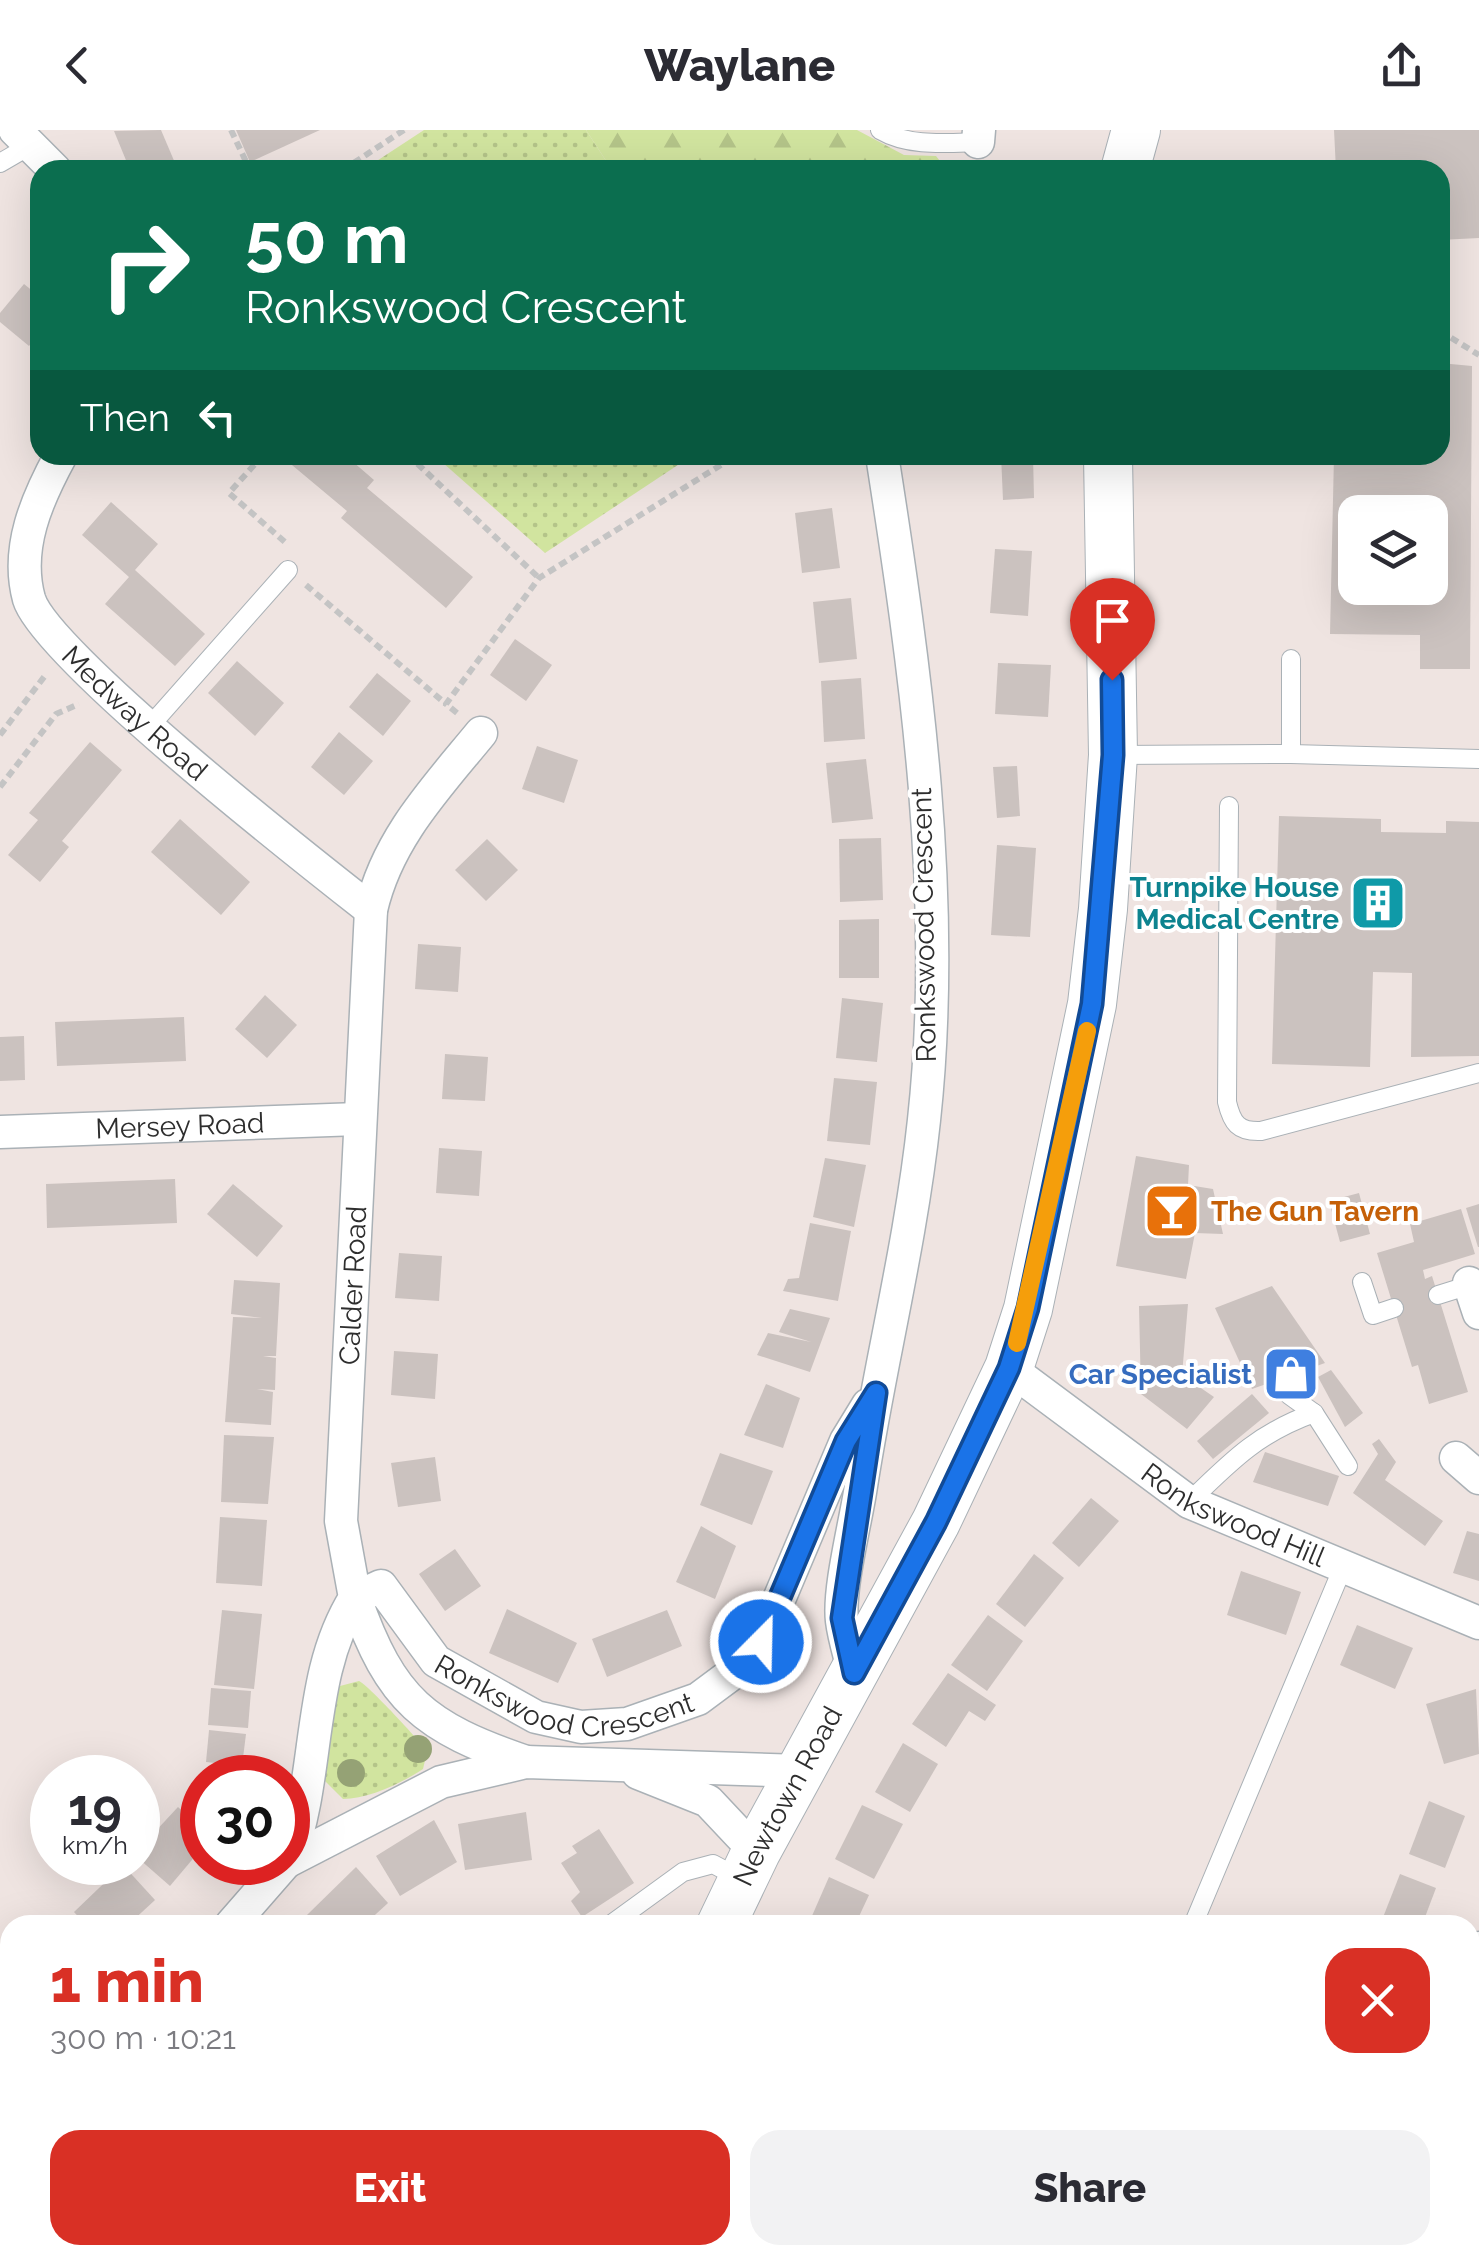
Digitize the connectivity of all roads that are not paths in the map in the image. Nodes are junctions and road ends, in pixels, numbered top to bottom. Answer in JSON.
{"nodes":[{"id":1,"x":880,"y":130,"type":"edge"},
{"id":2,"x":1136,"y":130,"type":"edge"},
{"id":3,"x":26,"y":135,"type":"edge"},
{"id":4,"x":978,"y":136,"type":"edge"},
{"id":5,"x":46,"y":160,"type":"edge"},
{"id":6,"x":1128,"y":160,"type":"edge"},
{"id":7,"x":0,"y":163,"type":"edge"},
{"id":8,"x":56,"y":465,"type":"edge"},
{"id":9,"x":884,"y":465,"type":"edge"},
{"id":10,"x":1108,"y":465,"type":"edge"},
{"id":11,"x":288,"y":570,"type":"road end"},
{"id":12,"x":13,"y":578,"type":"edge"},
{"id":13,"x":1291,"y":659,"type":"dead end"},
{"id":14,"x":150,"y":726,"type":"junction"},
{"id":15,"x":481,"y":732,"type":"road end"},
{"id":16,"x":1291,"y":754,"type":"junction"},
{"id":17,"x":1113,"y":755,"type":"junction"},
{"id":18,"x":1479,"y":759,"type":"edge"},
{"id":19,"x":1229,"y":806,"type":"dead end"},
{"id":20,"x":371,"y":910,"type":"junction"},
{"id":21,"x":1479,"y":1073,"type":"edge"},
{"id":22,"x":358,"y":1119,"type":"junction"},
{"id":23,"x":0,"y":1132,"type":"edge"},
{"id":24,"x":1362,"y":1282,"type":"dead end"},
{"id":25,"x":1438,"y":1294,"type":"dead end"},
{"id":26,"x":1475,"y":1301,"type":"edge"},
{"id":27,"x":1394,"y":1308,"type":"dead end"},
{"id":28,"x":1009,"y":1368,"type":"junction"},
{"id":29,"x":876,"y":1393,"type":"junction"},
{"id":30,"x":1289,"y":1395,"type":"dead end"},
{"id":31,"x":1314,"y":1413,"type":"junction"},
{"id":32,"x":1348,"y":1466,"type":"dead end"},
{"id":33,"x":1189,"y":1502,"type":"junction"},
{"id":34,"x":1343,"y":1567,"type":"junction"},
{"id":35,"x":354,"y":1598,"type":"junction"},
{"id":36,"x":1479,"y":1623,"type":"edge"},
{"id":37,"x":854,"y":1673,"type":"junction"},
{"id":38,"x":526,"y":1762,"type":"junction"},
{"id":39,"x":620,"y":1766,"type":"junction"},
{"id":40,"x":801,"y":1771,"type":"junction"},
{"id":41,"x":310,"y":1785,"type":"edge"},
{"id":42,"x":310,"y":1850,"type":"edge"},
{"id":43,"x":749,"y":1865,"type":"junction"},
{"id":44,"x":267,"y":1885,"type":"edge"},
{"id":45,"x":240,"y":1915,"type":"edge"},
{"id":46,"x":624,"y":1915,"type":"edge"},
{"id":47,"x":726,"y":1915,"type":"edge"},
{"id":48,"x":1196,"y":1915,"type":"edge"}],
"edges":[{"from":1,"to":4,"type":"lane"},
{"from":2,"to":6,"type":"main road"},
{"from":3,"to":5,"type":"street"},
{"from":3,"to":7,"type":"lane"},
{"from":8,"to":12,"type":"street","name":"Medway Road"},
{"from":9,"to":29,"type":"street","name":"Ronkswood Crescent"},
{"from":10,"to":17,"type":"main road","name":"Newtown Road"},
{"from":11,"to":14,"type":"lane"},
{"from":12,"to":14,"type":"street","name":"Medway Road"},
{"from":13,"to":16,"type":"lane"},
{"from":14,"to":20,"type":"street","name":"Medway Road"},
{"from":15,"to":20,"type":"street","name":"Calder Road"},
{"from":16,"to":17,"type":"lane"},
{"from":16,"to":18,"type":"lane"},
{"from":17,"to":28,"type":"main road","name":"Newtown Road"},
{"from":19,"to":21,"type":"lane"},
{"from":20,"to":22,"type":"street","name":"Calder Road"},
{"from":22,"to":23,"type":"street","name":"Mersey Road"},
{"from":22,"to":35,"type":"street","name":"Calder Road"},
{"from":24,"to":27,"type":"lane"},
{"from":25,"to":26,"type":"lane"},
{"from":28,"to":33,"type":"street","name":"Ronkswood Hill"},
{"from":28,"to":37,"type":"main road","name":"Newtown Road"},
{"from":29,"to":35,"type":"street","name":"Ronkswood Crescent"},
{"from":29,"to":37,"type":"street","name":"Ronkswood Crescent"},
{"from":30,"to":31,"type":"lane"},
{"from":31,"to":32,"type":"lane"},
{"from":31,"to":33,"type":"lane"},
{"from":33,"to":34,"type":"street","name":"Ronkswood Hill"},
{"from":34,"to":36,"type":"street","name":"Ronkswood Hill"},
{"from":34,"to":48,"type":"lane"},
{"from":35,"to":38,"type":"street","name":"Calder Road"},
{"from":35,"to":41,"type":"street"},
{"from":37,"to":40,"type":"main road","name":"Newtown Road"},
{"from":38,"to":39,"type":"street"},
{"from":38,"to":42,"type":"street"},
{"from":39,"to":40,"type":"street"},
{"from":39,"to":43,"type":"street"},
{"from":40,"to":43,"type":"main road","name":"Newtown Road"},
{"from":43,"to":46,"type":"lane"},
{"from":43,"to":47,"type":"main road","name":"Newtown Road"},
{"from":44,"to":45,"type":"street"}]}
